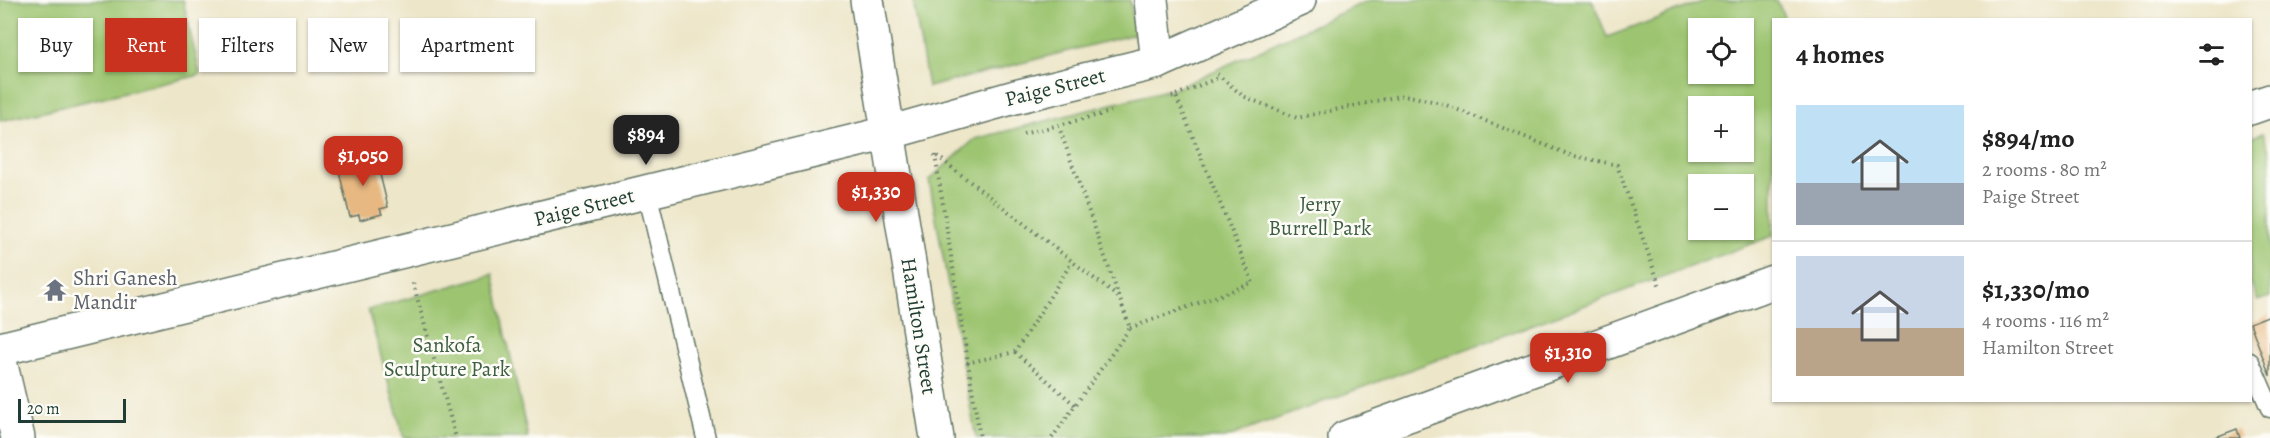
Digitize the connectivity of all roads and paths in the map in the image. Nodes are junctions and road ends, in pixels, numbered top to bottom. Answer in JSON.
{"nodes":[{"id":1,"x":867,"y":0,"type":"edge"},
{"id":2,"x":1151,"y":0,"type":"edge"},
{"id":3,"x":1299,"y":0,"type":"edge"},
{"id":4,"x":1172,"y":55,"type":"junction"},
{"id":5,"x":1220,"y":77,"type":"junction"},
{"id":6,"x":1046,"y":89,"type":"junction"},
{"id":7,"x":1176,"y":96,"type":"junction"},
{"id":8,"x":1165,"y":99,"type":"dead end"},
{"id":9,"x":2270,"y":101,"type":"edge"},
{"id":10,"x":2252,"y":107,"type":"edge"},
{"id":11,"x":1122,"y":110,"type":"dead end"},
{"id":12,"x":1059,"y":126,"type":"junction"},
{"id":13,"x":888,"y":133,"type":"junction"},
{"id":14,"x":1013,"y":136,"type":"dead end"},
{"id":15,"x":946,"y":151,"type":"dead end"},
{"id":16,"x":934,"y":154,"type":"junction"},
{"id":17,"x":647,"y":192,"type":"junction"},
{"id":18,"x":404,"y":251,"type":"junction"},
{"id":19,"x":1072,"y":262,"type":"junction"},
{"id":20,"x":1772,"y":282,"type":"edge"},
{"id":21,"x":1119,"y":298,"type":"junction"},
{"id":22,"x":1671,"y":319,"type":"junction"},
{"id":23,"x":1130,"y":328,"type":"junction"},
{"id":24,"x":0,"y":349,"type":"edge"},
{"id":25,"x":1015,"y":351,"type":"junction"},
{"id":26,"x":0,"y":361,"type":"edge"},
{"id":27,"x":967,"y":363,"type":"junction"},
{"id":28,"x":2252,"y":367,"type":"edge"},
{"id":29,"x":1075,"y":405,"type":"junction"},
{"id":30,"x":2270,"y":408,"type":"edge"},
{"id":31,"x":18,"y":438,"type":"edge"},
{"id":32,"x":456,"y":438,"type":"edge"},
{"id":33,"x":706,"y":438,"type":"edge"},
{"id":34,"x":937,"y":438,"type":"edge"},
{"id":35,"x":980,"y":438,"type":"edge"},
{"id":36,"x":1052,"y":438,"type":"edge"},
{"id":37,"x":1346,"y":438,"type":"edge"}],
"edges":[{"from":1,"to":13,"type":"street","name":"Hamilton Street"},
{"from":2,"to":4,"type":"street"},
{"from":3,"to":4,"type":"street","name":"Paige Street"},
{"from":4,"to":5,"type":"path"},
{"from":4,"to":6,"type":"street","name":"Paige Street"},
{"from":5,"to":7,"type":"path"},
{"from":5,"to":22,"type":"path"},
{"from":6,"to":12,"type":"path"},
{"from":6,"to":13,"type":"street","name":"Paige Street"},
{"from":7,"to":8,"type":"path"},
{"from":7,"to":23,"type":"path"},
{"from":9,"to":10,"type":"street"},
{"from":11,"to":12,"type":"path"},
{"from":12,"to":14,"type":"path"},
{"from":12,"to":21,"type":"path"},
{"from":13,"to":17,"type":"street","name":"Paige Street"},
{"from":13,"to":34,"type":"street","name":"Hamilton Street"},
{"from":15,"to":16,"type":"path"},
{"from":16,"to":19,"type":"path"},
{"from":16,"to":27,"type":"path"},
{"from":17,"to":18,"type":"street","name":"Paige Street"},
{"from":17,"to":33,"type":"lane"},
{"from":18,"to":24,"type":"street","name":"Paige Street"},
{"from":18,"to":32,"type":"path"},
{"from":19,"to":21,"type":"path"},
{"from":19,"to":25,"type":"path"},
{"from":20,"to":22,"type":"street"},
{"from":21,"to":23,"type":"path"},
{"from":22,"to":37,"type":"street"},
{"from":23,"to":29,"type":"path"},
{"from":25,"to":27,"type":"path"},
{"from":25,"to":29,"type":"path"},
{"from":26,"to":31,"type":"street"},
{"from":27,"to":35,"type":"path"},
{"from":28,"to":30,"type":"lane"},
{"from":29,"to":36,"type":"path"}]}
